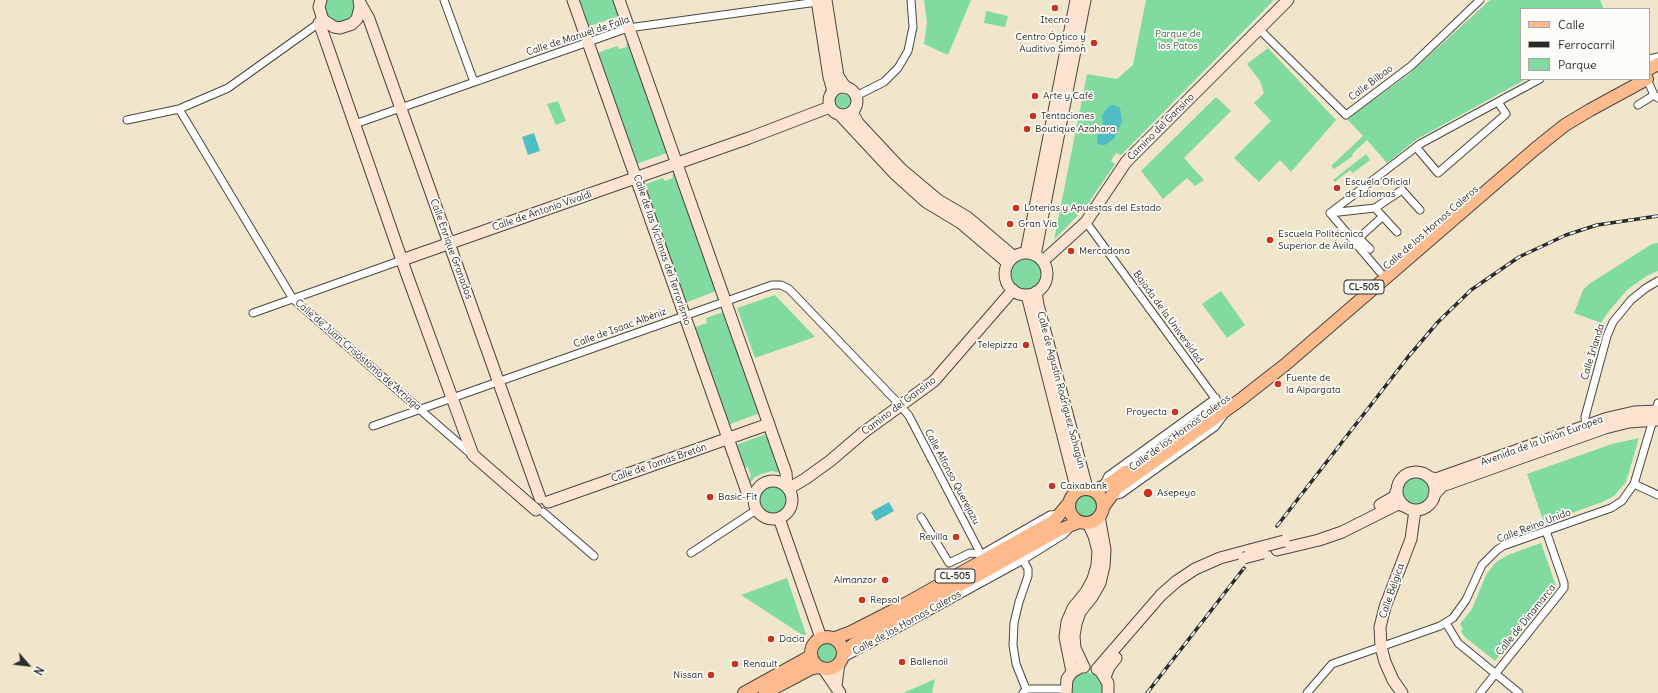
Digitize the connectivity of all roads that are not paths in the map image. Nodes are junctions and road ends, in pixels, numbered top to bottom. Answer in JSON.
{"nodes":[{"id":1,"x":321,"y":0,"type":"edge"},
{"id":2,"x":359,"y":0,"type":"edge"},
{"id":3,"x":444,"y":0,"type":"edge"},
{"id":4,"x":573,"y":0,"type":"edge"},
{"id":5,"x":618,"y":0,"type":"edge"},
{"id":6,"x":911,"y":0,"type":"edge"},
{"id":7,"x":1076,"y":0,"type":"edge"},
{"id":8,"x":1085,"y":0,"type":"edge"},
{"id":9,"x":1288,"y":0,"type":"edge"},
{"id":10,"x":1480,"y":0,"type":"edge"},
{"id":11,"x":820,"y":1,"type":"edge"},
{"id":12,"x":321,"y":21,"type":"junction"},
{"id":13,"x":628,"y":28,"type":"junction"},
{"id":14,"x":1259,"y":29,"type":"junction"},
{"id":15,"x":588,"y":42,"type":"junction"},
{"id":16,"x":1658,"y":57,"type":"edge"},
{"id":17,"x":1651,"y":71,"type":"edge"},
{"id":18,"x":1538,"y":80,"type":"edge"},
{"id":19,"x":1628,"y":80,"type":"edge"},
{"id":20,"x":1637,"y":80,"type":"edge"},
{"id":21,"x":474,"y":82,"type":"junction"},
{"id":22,"x":846,"y":88,"type":"junction"},
{"id":23,"x":833,"y":92,"type":"junction"},
{"id":24,"x":856,"y":96,"type":"junction"},
{"id":25,"x":1656,"y":97,"type":"edge"},
{"id":26,"x":1498,"y":102,"type":"junction"},
{"id":27,"x":1638,"y":105,"type":"dead end"},
{"id":28,"x":830,"y":107,"type":"junction"},
{"id":29,"x":401,"y":108,"type":"junction"},
{"id":30,"x":179,"y":109,"type":"junction"},
{"id":31,"x":852,"y":112,"type":"junction"},
{"id":32,"x":840,"y":115,"type":"junction"},
{"id":33,"x":127,"y":120,"type":"dead end"},
{"id":34,"x":355,"y":124,"type":"junction"},
{"id":35,"x":1416,"y":147,"type":"junction"},
{"id":36,"x":677,"y":163,"type":"junction"},
{"id":37,"x":636,"y":178,"type":"junction"},
{"id":38,"x":1375,"y":208,"type":"junction"},
{"id":39,"x":1420,"y":210,"type":"dead end"},
{"id":40,"x":1330,"y":213,"type":"junction"},
{"id":41,"x":1382,"y":217,"type":"junction"},
{"id":42,"x":1086,"y":222,"type":"junction"},
{"id":43,"x":1397,"y":232,"type":"dead end"},
{"id":44,"x":449,"y":243,"type":"junction"},
{"id":45,"x":1370,"y":249,"type":"dead end"},
{"id":46,"x":1035,"y":256,"type":"junction"},
{"id":47,"x":402,"y":260,"type":"junction"},
{"id":48,"x":1011,"y":260,"type":"junction"},
{"id":49,"x":1380,"y":272,"type":"junction"},
{"id":50,"x":1658,"y":282,"type":"edge"},
{"id":51,"x":1012,"y":290,"type":"junction"},
{"id":52,"x":1032,"y":293,"type":"junction"},
{"id":53,"x":293,"y":299,"type":"junction"},
{"id":54,"x":726,"y":301,"type":"junction"},
{"id":55,"x":253,"y":313,"type":"dead end"},
{"id":56,"x":685,"y":316,"type":"junction"},
{"id":57,"x":498,"y":382,"type":"junction"},
{"id":58,"x":452,"y":398,"type":"junction"},
{"id":59,"x":1222,"y":404,"type":"junction"},
{"id":60,"x":900,"y":405,"type":"junction"},
{"id":61,"x":422,"y":410,"type":"junction"},
{"id":62,"x":1657,"y":413,"type":"edge"},
{"id":63,"x":769,"y":424,"type":"junction"},
{"id":64,"x":1586,"y":425,"type":"junction"},
{"id":65,"x":373,"y":426,"type":"dead end"},
{"id":66,"x":728,"y":439,"type":"junction"},
{"id":67,"x":473,"y":455,"type":"junction"},
{"id":68,"x":1429,"y":477,"type":"junction"},
{"id":69,"x":534,"y":484,"type":"junction"},
{"id":70,"x":1634,"y":484,"type":"junction"},
{"id":71,"x":787,"y":488,"type":"junction"},
{"id":72,"x":1094,"y":490,"type":"junction"},
{"id":73,"x":1397,"y":490,"type":"junction"},
{"id":74,"x":1434,"y":495,"type":"junction"},
{"id":75,"x":1658,"y":495,"type":"edge"},
{"id":76,"x":520,"y":496,"type":"junction"},
{"id":77,"x":754,"y":496,"type":"junction"},
{"id":78,"x":542,"y":506,"type":"junction"},
{"id":79,"x":1065,"y":509,"type":"junction"},
{"id":80,"x":1411,"y":509,"type":"junction"},
{"id":81,"x":756,"y":510,"type":"junction"},
{"id":82,"x":1101,"y":512,"type":"junction"},
{"id":83,"x":921,"y":517,"type":"dead end"},
{"id":84,"x":779,"y":518,"type":"junction"},
{"id":85,"x":1080,"y":523,"type":"junction"},
{"id":86,"x":1546,"y":532,"type":"junction"},
{"id":87,"x":1280,"y":545,"type":"junction"},
{"id":88,"x":691,"y":553,"type":"dead end"},
{"id":89,"x":594,"y":556,"type":"dead end"},
{"id":90,"x":983,"y":557,"type":"junction"},
{"id":91,"x":1023,"y":560,"type":"junction"},
{"id":92,"x":1446,"y":623,"type":"junction"},
{"id":93,"x":821,"y":638,"type":"junction"},
{"id":94,"x":835,"y":638,"type":"junction"},
{"id":95,"x":1381,"y":647,"type":"junction"},
{"id":96,"x":811,"y":656,"type":"junction"},
{"id":97,"x":842,"y":658,"type":"junction"},
{"id":98,"x":1084,"y":667,"type":"junction"},
{"id":99,"x":821,"y":668,"type":"junction"},
{"id":100,"x":1072,"y":672,"type":"junction"},
{"id":101,"x":1101,"y":673,"type":"junction"},
{"id":102,"x":1496,"y":674,"type":"junction"},
{"id":103,"x":838,"y":689,"type":"edge"},
{"id":104,"x":1025,"y":691,"type":"edge"},
{"id":105,"x":1065,"y":691,"type":"edge"},
{"id":106,"x":744,"y":693,"type":"edge"},
{"id":107,"x":765,"y":693,"type":"edge"},
{"id":108,"x":1108,"y":693,"type":"edge"},
{"id":109,"x":1307,"y":693,"type":"edge"},
{"id":110,"x":1402,"y":693,"type":"edge"},
{"id":111,"x":1480,"y":693,"type":"edge"},
{"id":112,"x":1519,"y":693,"type":"edge"}],
"edges":[{"from":1,"to":12,"type":"street"},
{"from":2,"to":12,"type":"street"},
{"from":2,"to":29,"type":"street","name":"Calle Enrique Granados"},
{"from":3,"to":21,"type":"street"},
{"from":4,"to":15,"type":"street","name":"Calle de las Víctimas del Terrorismo"},
{"from":5,"to":13,"type":"street"},
{"from":6,"to":24,"type":"street"},
{"from":7,"to":46,"type":"street"},
{"from":8,"to":46,"type":"street"},
{"from":9,"to":14,"type":"street","name":"Camino del Gansino"},
{"from":10,"to":14,"type":"street","name":"Calle Bilbao"},
{"from":11,"to":13,"type":"street","name":"Calle de Manuel de Falla"},
{"from":11,"to":22,"type":"street"},
{"from":11,"to":23,"type":"street"},
{"from":12,"to":30,"type":"street"},
{"from":12,"to":34,"type":"street"},
{"from":13,"to":15,"type":"street","name":"Calle de Manuel de Falla"},
{"from":13,"to":36,"type":"street"},
{"from":14,"to":42,"type":"street","name":"Camino del Gansino"},
{"from":15,"to":21,"type":"street","name":"Calle de Manuel de Falla"},
{"from":15,"to":37,"type":"street","name":"Calle de las Víctimas del Terrorismo"},
{"from":16,"to":17,"type":"street"},
{"from":17,"to":25,"type":"street"},
{"from":18,"to":26,"type":"street"},
{"from":19,"to":49,"type":"main road","name":"Calle de los Hornos Caleros","number":"CL-505"},
{"from":20,"to":59,"type":"main road","name":"Calle de los Hornos Caleros","number":"CL-505"},
{"from":21,"to":29,"type":"street","name":"Calle de Manuel de Falla"},
{"from":22,"to":23,"type":"street"},
{"from":22,"to":24,"type":"street"},
{"from":23,"to":28,"type":"street"},
{"from":24,"to":31,"type":"street"},
{"from":25,"to":27,"type":"street"},
{"from":26,"to":35,"type":"street"},
{"from":26,"to":35,"type":"street"},
{"from":28,"to":32,"type":"street"},
{"from":28,"to":36,"type":"street","name":"Calle de Antonio Vivaldi"},
{"from":29,"to":34,"type":"street","name":"Calle de Manuel de Falla"},
{"from":29,"to":44,"type":"street","name":"Calle Enrique Granados"},
{"from":30,"to":33,"type":"street"},
{"from":30,"to":53,"type":"street","name":"Calle de Juan Crisóstomo de Arriaga"},
{"from":31,"to":32,"type":"street"},
{"from":31,"to":48,"type":"street"},
{"from":32,"to":48,"type":"street"},
{"from":34,"to":47,"type":"street"},
{"from":35,"to":40,"type":"street"},
{"from":36,"to":37,"type":"street","name":"Calle de Antonio Vivaldi"},
{"from":36,"to":54,"type":"street"},
{"from":37,"to":44,"type":"street","name":"Calle de Antonio Vivaldi"},
{"from":37,"to":56,"type":"street","name":"Calle de las Víctimas del Terrorismo"},
{"from":38,"to":39,"type":"street"},
{"from":38,"to":40,"type":"street"},
{"from":38,"to":41,"type":"street"},
{"from":40,"to":49,"type":"street"},
{"from":41,"to":43,"type":"street"},
{"from":41,"to":45,"type":"street"},
{"from":42,"to":46,"type":"street","name":"Camino del Gansino"},
{"from":42,"to":59,"type":"street","name":"Bajada de la Universidad"},
{"from":44,"to":47,"type":"street","name":"Calle de Antonio Vivaldi"},
{"from":44,"to":57,"type":"street","name":"Calle Enrique Granados"},
{"from":46,"to":48,"type":"street"},
{"from":46,"to":52,"type":"street"},
{"from":47,"to":53,"type":"street","name":"Calle de Antonio Vivaldi"},
{"from":47,"to":58,"type":"street"},
{"from":48,"to":51,"type":"street"},
{"from":49,"to":59,"type":"main road","name":"Calle de los Hornos Caleros","number":"CL-505"},
{"from":50,"to":64,"type":"street","name":"Calle Irlanda"},
{"from":51,"to":52,"type":"street"},
{"from":51,"to":60,"type":"street","name":"Camino del Gansino"},
{"from":52,"to":72,"type":"street","name":"Calle de Agustín Rodríguez Sahagún"},
{"from":53,"to":55,"type":"street","name":"Calle de Antonio Vivaldi"},
{"from":53,"to":61,"type":"street","name":"Calle de Juan Crisóstomo de Arriaga"},
{"from":54,"to":56,"type":"street","name":"Calle de Isaac Albéniz"},
{"from":54,"to":60,"type":"street","name":"Calle de Isaac Albéniz"},
{"from":54,"to":63,"type":"street"},
{"from":56,"to":57,"type":"street","name":"Calle de Isaac Albéniz"},
{"from":56,"to":66,"type":"street","name":"Calle de las Víctimas del Terrorismo"},
{"from":57,"to":58,"type":"street","name":"Calle de Isaac Albéniz"},
{"from":57,"to":69,"type":"street","name":"Calle Enrique Granados"},
{"from":58,"to":61,"type":"street","name":"Calle de Isaac Albéniz"},
{"from":58,"to":67,"type":"street"},
{"from":59,"to":72,"type":"main road","name":"Calle de los Hornos Caleros","number":"CL-505"},
{"from":60,"to":71,"type":"street","name":"Camino del Gansino"},
{"from":60,"to":90,"type":"street","name":"Calle Alfonso Querejazu"},
{"from":61,"to":65,"type":"street","name":"Calle de Isaac Albéniz"},
{"from":61,"to":67,"type":"street","name":"Calle de Juan Crisóstomo de Arriaga"},
{"from":62,"to":64,"type":"street","name":"Avenida de la Unión Europea"},
{"from":62,"to":70,"type":"street","name":"Calle Reino Unido"},
{"from":62,"to":74,"type":"street","name":"Avenida de la Unión Europea"},
{"from":63,"to":66,"type":"street","name":"Calle de Tomás Bretón"},
{"from":63,"to":71,"type":"street"},
{"from":64,"to":68,"type":"street","name":"Avenida de la Unión Europea"},
{"from":66,"to":77,"type":"street","name":"Calle de las Víctimas del Terrorismo"},
{"from":66,"to":78,"type":"street","name":"Calle de Tomás Bretón"},
{"from":67,"to":76,"type":"street","name":"Calle de Juan Crisóstomo de Arriaga"},
{"from":68,"to":73,"type":"street"},
{"from":68,"to":74,"type":"street"},
{"from":69,"to":76,"type":"street"},
{"from":69,"to":78,"type":"street","name":"Calle Enrique Granados"},
{"from":70,"to":75,"type":"street"},
{"from":70,"to":86,"type":"street","name":"Calle Reino Unido"},
{"from":71,"to":77,"type":"street"},
{"from":71,"to":84,"type":"street"},
{"from":72,"to":79,"type":"main road","number":"CL-505"},
{"from":72,"to":82,"type":"main road","name":"Calle de los Hornos Caleros"},
{"from":73,"to":80,"type":"street"},
{"from":73,"to":87,"type":"street"},
{"from":74,"to":80,"type":"street"},
{"from":76,"to":78,"type":"street","name":"Calle de Juan Crisóstomo de Arriaga"},
{"from":77,"to":81,"type":"street"},
{"from":78,"to":89,"type":"street","name":"Calle de Juan Crisóstomo de Arriaga"},
{"from":79,"to":85,"type":"main road"},
{"from":79,"to":90,"type":"main road","name":"Calle de los Hornos Caleros","number":"CL-505"},
{"from":80,"to":87,"type":"street"},
{"from":80,"to":95,"type":"street","name":"Calle Bélgica"},
{"from":81,"to":84,"type":"street"},
{"from":81,"to":88,"type":"street"},
{"from":82,"to":85,"type":"main road","number":"CL-505"},
{"from":82,"to":98,"type":"street"},
{"from":83,"to":90,"type":"street","name":"Calle de los Hornos Caleros"},
{"from":84,"to":93,"type":"street"},
{"from":85,"to":91,"type":"street","name":"Calle de los Hornos Caleros"},
{"from":85,"to":97,"type":"main road","name":"Calle de los Hornos Caleros","number":"CL-505"},
{"from":85,"to":100,"type":"street"},
{"from":86,"to":92,"type":"street","name":"Calle Reino Unido"},
{"from":86,"to":102,"type":"street","name":"Calle de Dinamarca"},
{"from":87,"to":101,"type":"street","bridge":true},
{"from":90,"to":94,"type":"main road","name":"Calle de los Hornos Caleros","number":"CL-505"},
{"from":91,"to":97,"type":"street","name":"Calle de los Hornos Caleros"},
{"from":91,"to":104,"type":"street"},
{"from":92,"to":95,"type":"street","name":"Calle Reino Unido"},
{"from":92,"to":102,"type":"street"},
{"from":93,"to":94,"type":"main road","number":"CL-505"},
{"from":93,"to":96,"type":"main road"},
{"from":94,"to":97,"type":"main road"},
{"from":95,"to":109,"type":"street","name":"Calle Reino Unido"},
{"from":95,"to":110,"type":"street","name":"Calle Bélgica"},
{"from":96,"to":99,"type":"main road"},
{"from":96,"to":106,"type":"main road"},
{"from":97,"to":99,"type":"main road","number":"CL-505"},
{"from":97,"to":103,"type":"street"},
{"from":98,"to":100,"type":"street"},
{"from":98,"to":101,"type":"street"},
{"from":99,"to":103,"type":"street"},
{"from":99,"to":107,"type":"main road","number":"CL-505"},
{"from":100,"to":105,"type":"street"},
{"from":101,"to":108,"type":"street"},
{"from":102,"to":111,"type":"street","name":"Calle de Dinamarca"},
{"from":102,"to":112,"type":"street"},
{"from":104,"to":105,"type":"street"}]}
